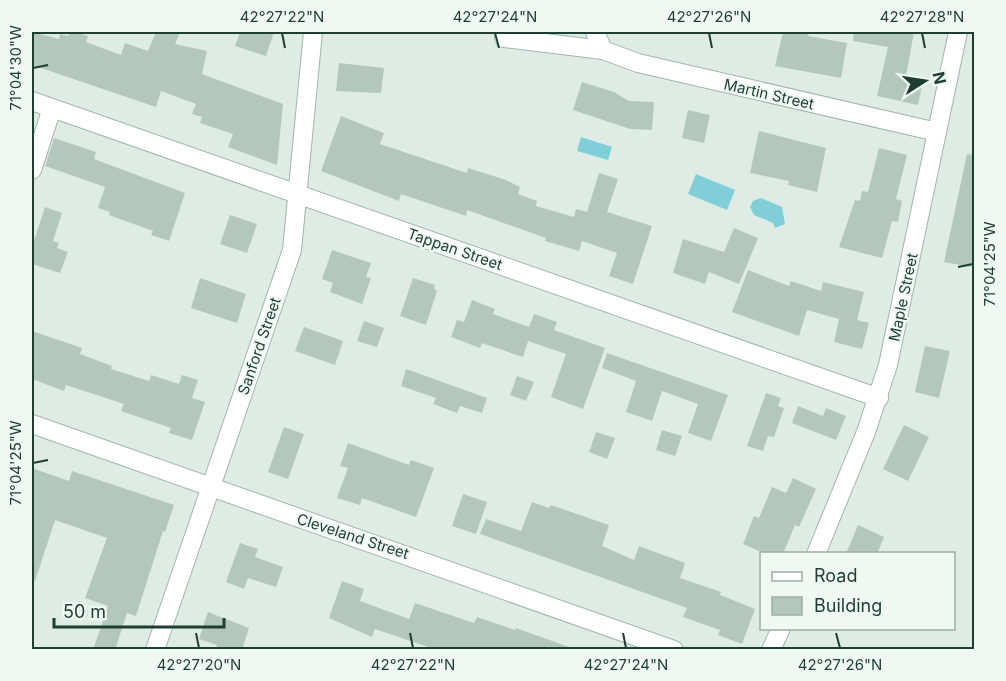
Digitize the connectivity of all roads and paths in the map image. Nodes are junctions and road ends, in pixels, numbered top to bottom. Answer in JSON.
{"nodes":[{"id":1,"x":314,"y":32,"type":"edge"},
{"id":2,"x":505,"y":32,"type":"edge"},
{"id":3,"x":595,"y":32,"type":"edge"},
{"id":4,"x":958,"y":32,"type":"edge"},
{"id":5,"x":603,"y":50,"type":"junction"},
{"id":6,"x":32,"y":101,"type":"edge"},
{"id":7,"x":52,"y":108,"type":"junction"},
{"id":8,"x":937,"y":132,"type":"junction"},
{"id":9,"x":32,"y":170,"type":"edge"},
{"id":10,"x":299,"y":195,"type":"junction"},
{"id":11,"x":879,"y":398,"type":"junction"},
{"id":12,"x":32,"y":424,"type":"edge"},
{"id":13,"x":209,"y":489,"type":"junction"},
{"id":14,"x":817,"y":552,"type":"edge"},
{"id":15,"x":780,"y":630,"type":"edge"},
{"id":16,"x":155,"y":650,"type":"edge"},
{"id":17,"x":674,"y":650,"type":"edge"},
{"id":18,"x":771,"y":650,"type":"edge"}],
"edges":[{"from":1,"to":10,"type":"street","name":"Sanford Street"},
{"from":2,"to":5,"type":"street","name":"Martin Street"},
{"from":3,"to":5,"type":"street"},
{"from":4,"to":8,"type":"street","name":"Maple Street"},
{"from":5,"to":8,"type":"street","name":"Martin Street"},
{"from":6,"to":7,"type":"street","name":"Tappan Street"},
{"from":7,"to":9,"type":"street"},
{"from":7,"to":10,"type":"street","name":"Tappan Street"},
{"from":8,"to":11,"type":"street","name":"Maple Street"},
{"from":10,"to":11,"type":"street","name":"Tappan Street"},
{"from":10,"to":13,"type":"street","name":"Sanford Street"},
{"from":11,"to":14,"type":"street","name":"Maple Street"},
{"from":12,"to":13,"type":"street","name":"Cleveland Street"},
{"from":13,"to":16,"type":"street","name":"Sanford Street"},
{"from":13,"to":17,"type":"street","name":"Cleveland Street"},
{"from":15,"to":18,"type":"street"}]}
